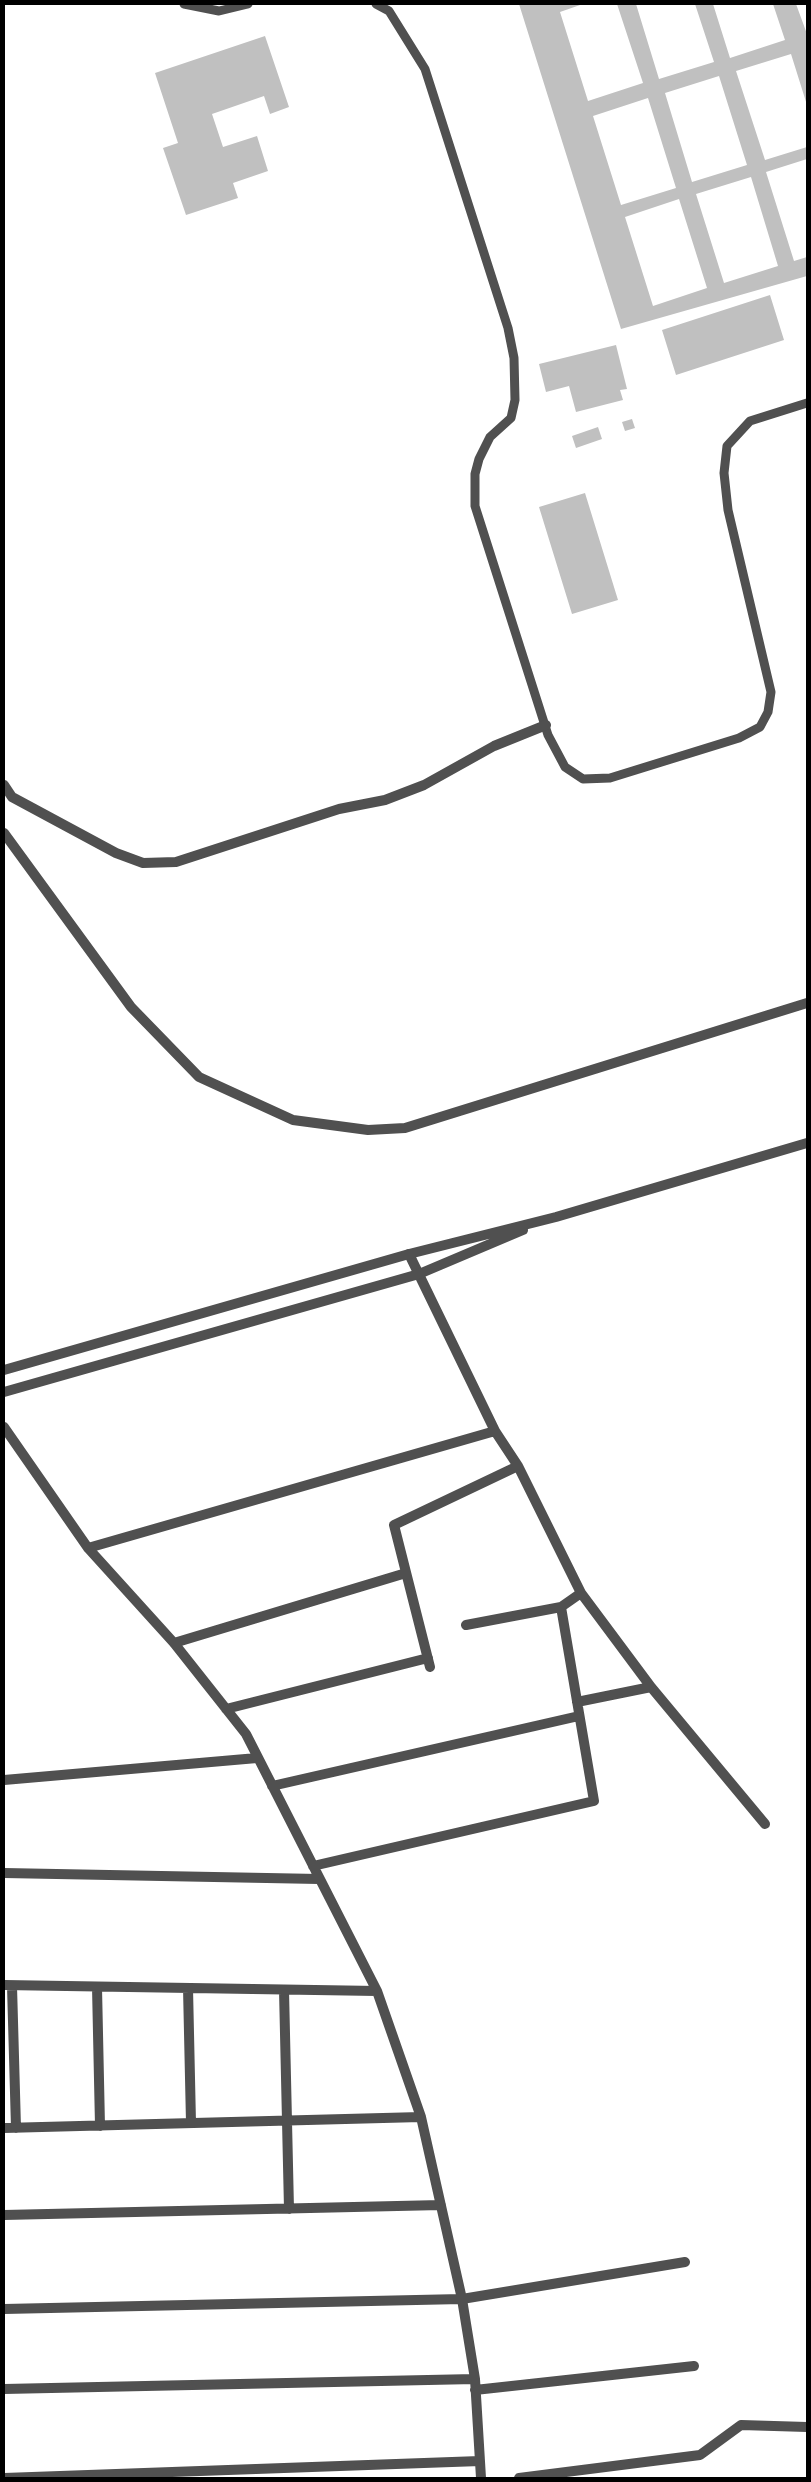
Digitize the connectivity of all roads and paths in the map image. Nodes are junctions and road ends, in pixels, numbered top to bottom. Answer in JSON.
{"nodes":[{"id":1,"x":184,"y":4,"type":"edge"},
{"id":2,"x":248,"y":4,"type":"edge"},
{"id":3,"x":376,"y":4,"type":"edge"},
{"id":4,"x":807,"y":403,"type":"edge"},
{"id":5,"x":546,"y":725,"type":"junction"},
{"id":6,"x":4,"y":785,"type":"edge"},
{"id":7,"x":4,"y":833,"type":"edge"},
{"id":8,"x":807,"y":1003,"type":"edge"},
{"id":9,"x":807,"y":1143,"type":"edge"},
{"id":10,"x":556,"y":1216,"type":"junction"},
{"id":11,"x":409,"y":1254,"type":"junction"},
{"id":12,"x":419,"y":1274,"type":"junction"},
{"id":13,"x":4,"y":1370,"type":"edge"},
{"id":14,"x":4,"y":1392,"type":"edge"},
{"id":15,"x":4,"y":1427,"type":"edge"},
{"id":16,"x":495,"y":1431,"type":"junction"},
{"id":17,"x":518,"y":1466,"type":"junction"},
{"id":18,"x":88,"y":1548,"type":"junction"},
{"id":19,"x":406,"y":1573,"type":"junction"},
{"id":20,"x":581,"y":1593,"type":"junction"},
{"id":21,"x":561,"y":1607,"type":"junction"},
{"id":22,"x":466,"y":1625,"type":"dead end"},
{"id":23,"x":174,"y":1643,"type":"junction"},
{"id":24,"x":651,"y":1688,"type":"junction"},
{"id":25,"x":577,"y":1702,"type":"junction"},
{"id":26,"x":226,"y":1709,"type":"junction"},
{"id":27,"x":579,"y":1716,"type":"junction"},
{"id":28,"x":258,"y":1758,"type":"junction"},
{"id":29,"x":4,"y":1780,"type":"edge"},
{"id":30,"x":272,"y":1786,"type":"junction"},
{"id":31,"x":765,"y":1824,"type":"dead end"},
{"id":32,"x":313,"y":1866,"type":"junction"},
{"id":33,"x":4,"y":1873,"type":"edge"},
{"id":34,"x":319,"y":1879,"type":"junction"},
{"id":35,"x":8,"y":1986,"type":"edge"},
{"id":36,"x":97,"y":1987,"type":"junction"},
{"id":37,"x":188,"y":1988,"type":"junction"},
{"id":38,"x":284,"y":1990,"type":"junction"},
{"id":39,"x":377,"y":1991,"type":"junction"},
{"id":40,"x":421,"y":2117,"type":"junction"},
{"id":41,"x":287,"y":2120,"type":"junction"},
{"id":42,"x":191,"y":2123,"type":"junction"},
{"id":43,"x":100,"y":2126,"type":"junction"},
{"id":44,"x":4,"y":2128,"type":"edge"},
{"id":45,"x":16,"y":2128,"type":"junction"},
{"id":46,"x":441,"y":2205,"type":"junction"},
{"id":47,"x":289,"y":2209,"type":"junction"},
{"id":48,"x":4,"y":2215,"type":"edge"},
{"id":49,"x":685,"y":2262,"type":"dead end"},
{"id":50,"x":462,"y":2299,"type":"junction"},
{"id":51,"x":4,"y":2309,"type":"edge"},
{"id":52,"x":694,"y":2366,"type":"dead end"},
{"id":53,"x":474,"y":2378,"type":"junction"},
{"id":54,"x":4,"y":2390,"type":"edge"},
{"id":55,"x":475,"y":2390,"type":"junction"},
{"id":56,"x":807,"y":2427,"type":"edge"},
{"id":57,"x":480,"y":2462,"type":"junction"},
{"id":58,"x":99,"y":2476,"type":"edge"},
{"id":59,"x":4,"y":2478,"type":"edge"},
{"id":60,"x":481,"y":2478,"type":"edge"},
{"id":61,"x":519,"y":2478,"type":"edge"}],
"edges":[{"from":1,"to":2,"type":"lane"},
{"from":3,"to":5,"type":"lane"},
{"from":4,"to":5,"type":"lane"},
{"from":5,"to":6,"type":"street"},
{"from":7,"to":8,"type":"street"},
{"from":9,"to":10,"type":"street"},
{"from":10,"to":11,"type":"street"},
{"from":10,"to":12,"type":"street"},
{"from":11,"to":12,"type":"street"},
{"from":11,"to":13,"type":"street"},
{"from":12,"to":14,"type":"street"},
{"from":12,"to":16,"type":"street"},
{"from":15,"to":18,"type":"street"},
{"from":16,"to":17,"type":"street"},
{"from":16,"to":18,"type":"street"},
{"from":17,"to":19,"type":"street"},
{"from":17,"to":20,"type":"street"},
{"from":18,"to":23,"type":"street"},
{"from":19,"to":23,"type":"street"},
{"from":19,"to":26,"type":"street"},
{"from":20,"to":21,"type":"street"},
{"from":20,"to":24,"type":"street"},
{"from":21,"to":22,"type":"street"},
{"from":21,"to":25,"type":"street"},
{"from":23,"to":26,"type":"street"},
{"from":24,"to":25,"type":"street"},
{"from":24,"to":31,"type":"street"},
{"from":25,"to":27,"type":"street"},
{"from":26,"to":28,"type":"street"},
{"from":27,"to":30,"type":"street"},
{"from":27,"to":32,"type":"street"},
{"from":28,"to":29,"type":"street"},
{"from":28,"to":30,"type":"street"},
{"from":30,"to":32,"type":"street"},
{"from":32,"to":34,"type":"street"},
{"from":33,"to":34,"type":"street"},
{"from":34,"to":39,"type":"street"},
{"from":35,"to":36,"type":"street"},
{"from":35,"to":45,"type":"street"},
{"from":36,"to":37,"type":"street"},
{"from":36,"to":43,"type":"street"},
{"from":37,"to":38,"type":"street"},
{"from":37,"to":42,"type":"street"},
{"from":38,"to":39,"type":"street"},
{"from":38,"to":41,"type":"street"},
{"from":39,"to":40,"type":"street"},
{"from":40,"to":41,"type":"street"},
{"from":40,"to":46,"type":"street"},
{"from":41,"to":42,"type":"street"},
{"from":41,"to":47,"type":"street"},
{"from":42,"to":43,"type":"street"},
{"from":43,"to":45,"type":"street"},
{"from":44,"to":45,"type":"street"},
{"from":46,"to":47,"type":"street"},
{"from":46,"to":50,"type":"street"},
{"from":47,"to":48,"type":"street"},
{"from":49,"to":50,"type":"street"},
{"from":50,"to":51,"type":"street"},
{"from":50,"to":53,"type":"street"},
{"from":52,"to":55,"type":"street"},
{"from":53,"to":54,"type":"street"},
{"from":53,"to":55,"type":"street"},
{"from":55,"to":57,"type":"street"},
{"from":56,"to":61,"type":"street"},
{"from":57,"to":58,"type":"street"},
{"from":57,"to":60,"type":"street"},
{"from":58,"to":59,"type":"street"}]}
